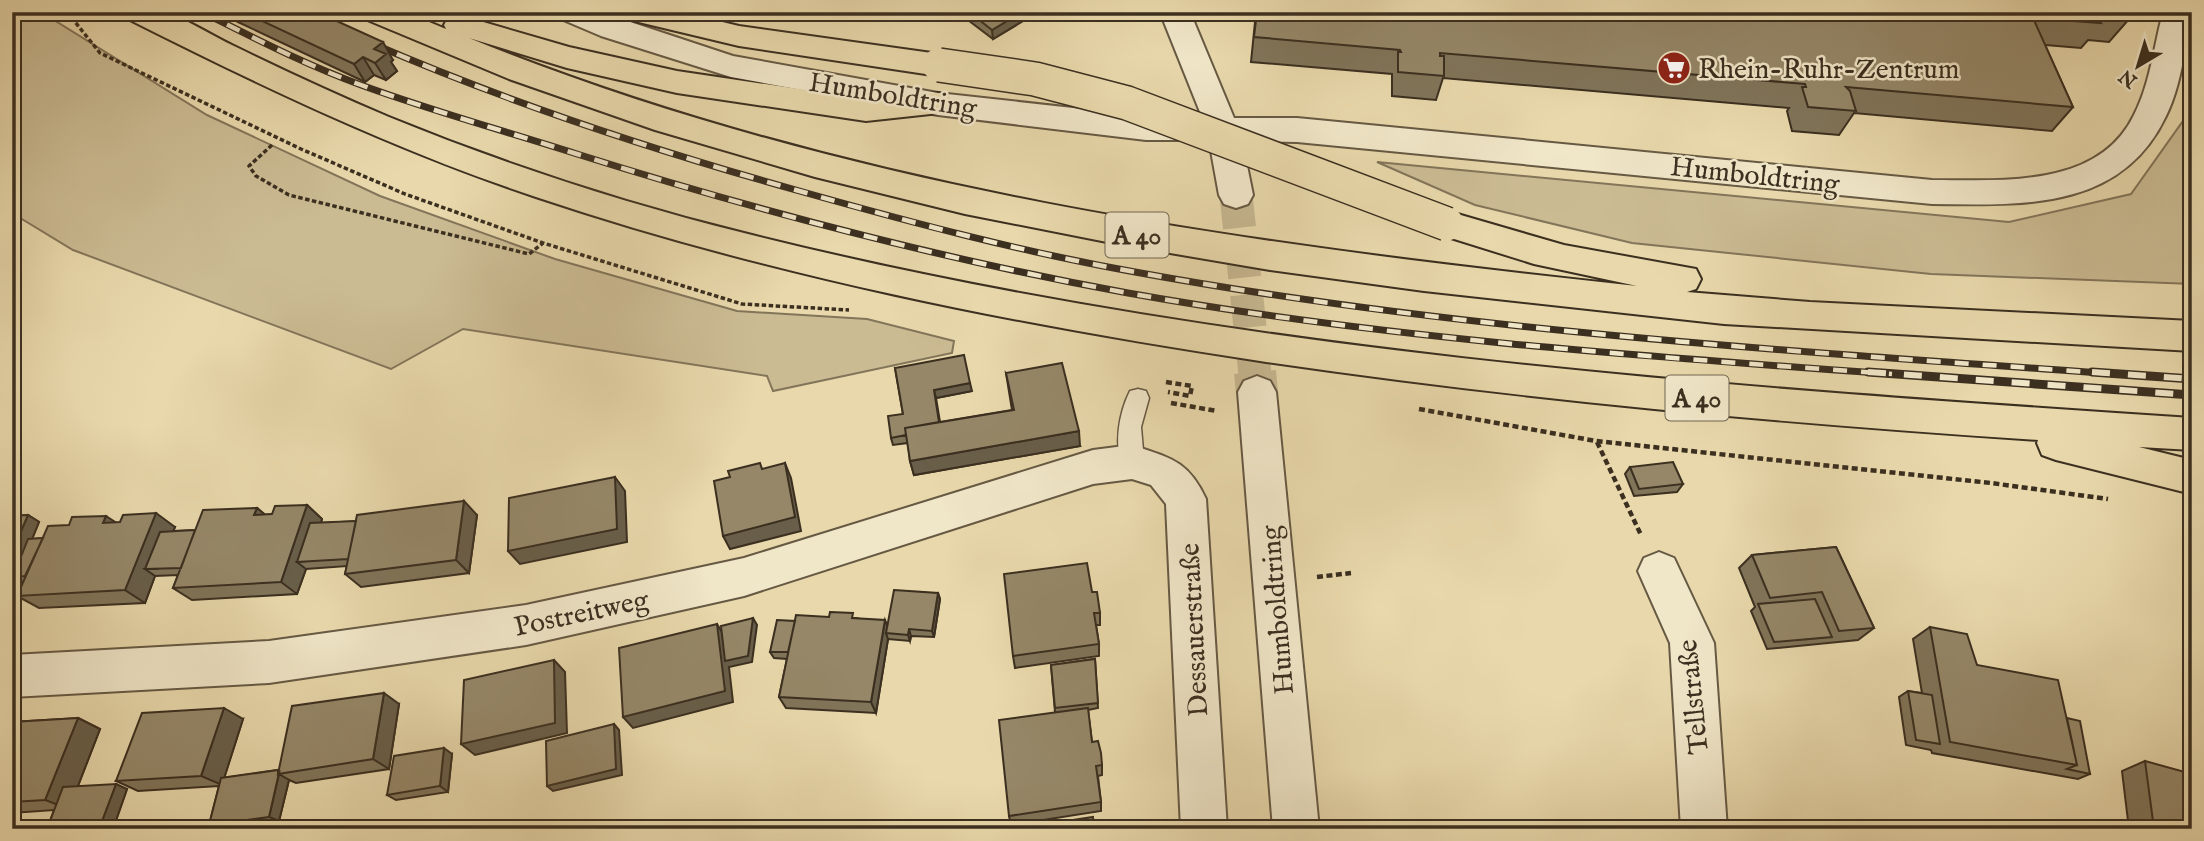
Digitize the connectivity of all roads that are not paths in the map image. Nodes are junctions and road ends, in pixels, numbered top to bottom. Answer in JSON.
{"nodes":[{"id":1,"x":139,"y":12,"type":"edge"},
{"id":2,"x":376,"y":12,"type":"edge"},
{"id":3,"x":408,"y":12,"type":"edge"},
{"id":4,"x":572,"y":12,"type":"edge"},
{"id":5,"x":637,"y":12,"type":"edge"},
{"id":6,"x":699,"y":12,"type":"edge"},
{"id":7,"x":1175,"y":12,"type":"edge"},
{"id":8,"x":2178,"y":12,"type":"edge"},
{"id":9,"x":740,"y":36,"type":"junction"},
{"id":10,"x":938,"y":104,"type":"junction"},
{"id":11,"x":1223,"y":130,"type":"junction"},
{"id":12,"x":1237,"y":195,"type":"tunnel mouth"},
{"id":13,"x":1927,"y":322,"type":"junction"},
{"id":14,"x":2192,"y":337,"type":"edge"},
{"id":15,"x":1138,"y":398,"type":"road end"},
{"id":16,"x":1258,"y":404,"type":"tunnel mouth"},
{"id":17,"x":1962,"y":419,"type":"junction"},
{"id":18,"x":2192,"y":434,"type":"edge"},
{"id":19,"x":1132,"y":462,"type":"junction"},
{"id":20,"x":2192,"y":477,"type":"edge"},
{"id":21,"x":1659,"y":571,"type":"road end"},
{"id":22,"x":12,"y":676,"type":"edge"},
{"id":23,"x":1204,"y":829,"type":"edge"},
{"id":24,"x":1296,"y":829,"type":"edge"},
{"id":25,"x":1704,"y":829,"type":"edge"}],
"edges":[{"from":1,"to":17,"type":"highway","number":"A 40"},
{"from":2,"to":13,"type":"highway","number":"A 40"},
{"from":3,"to":10,"type":"highway"},
{"from":4,"to":10,"type":"street","name":"Humboldtring"},
{"from":5,"to":9,"type":"highway"},
{"from":6,"to":9,"type":"highway"},
{"from":7,"to":11,"type":"street"},
{"from":8,"to":11,"type":"street","name":"Humboldtring"},
{"from":9,"to":13,"type":"highway","bridge":true},
{"from":10,"to":11,"type":"street","name":"Humboldtring"},
{"from":11,"to":12,"type":"street"},
{"from":13,"to":14,"type":"highway","number":"A 40"},
{"from":15,"to":19,"type":"lane"},
{"from":16,"to":24,"type":"street","name":"Humboldtring"},
{"from":17,"to":18,"type":"highway","number":"A 40"},
{"from":17,"to":20,"type":"highway"},
{"from":19,"to":22,"type":"street","name":"Postreitweg"},
{"from":19,"to":23,"type":"street","name":"Dessauerstraße"},
{"from":21,"to":25,"type":"street","name":"Tellstraße"}]}
